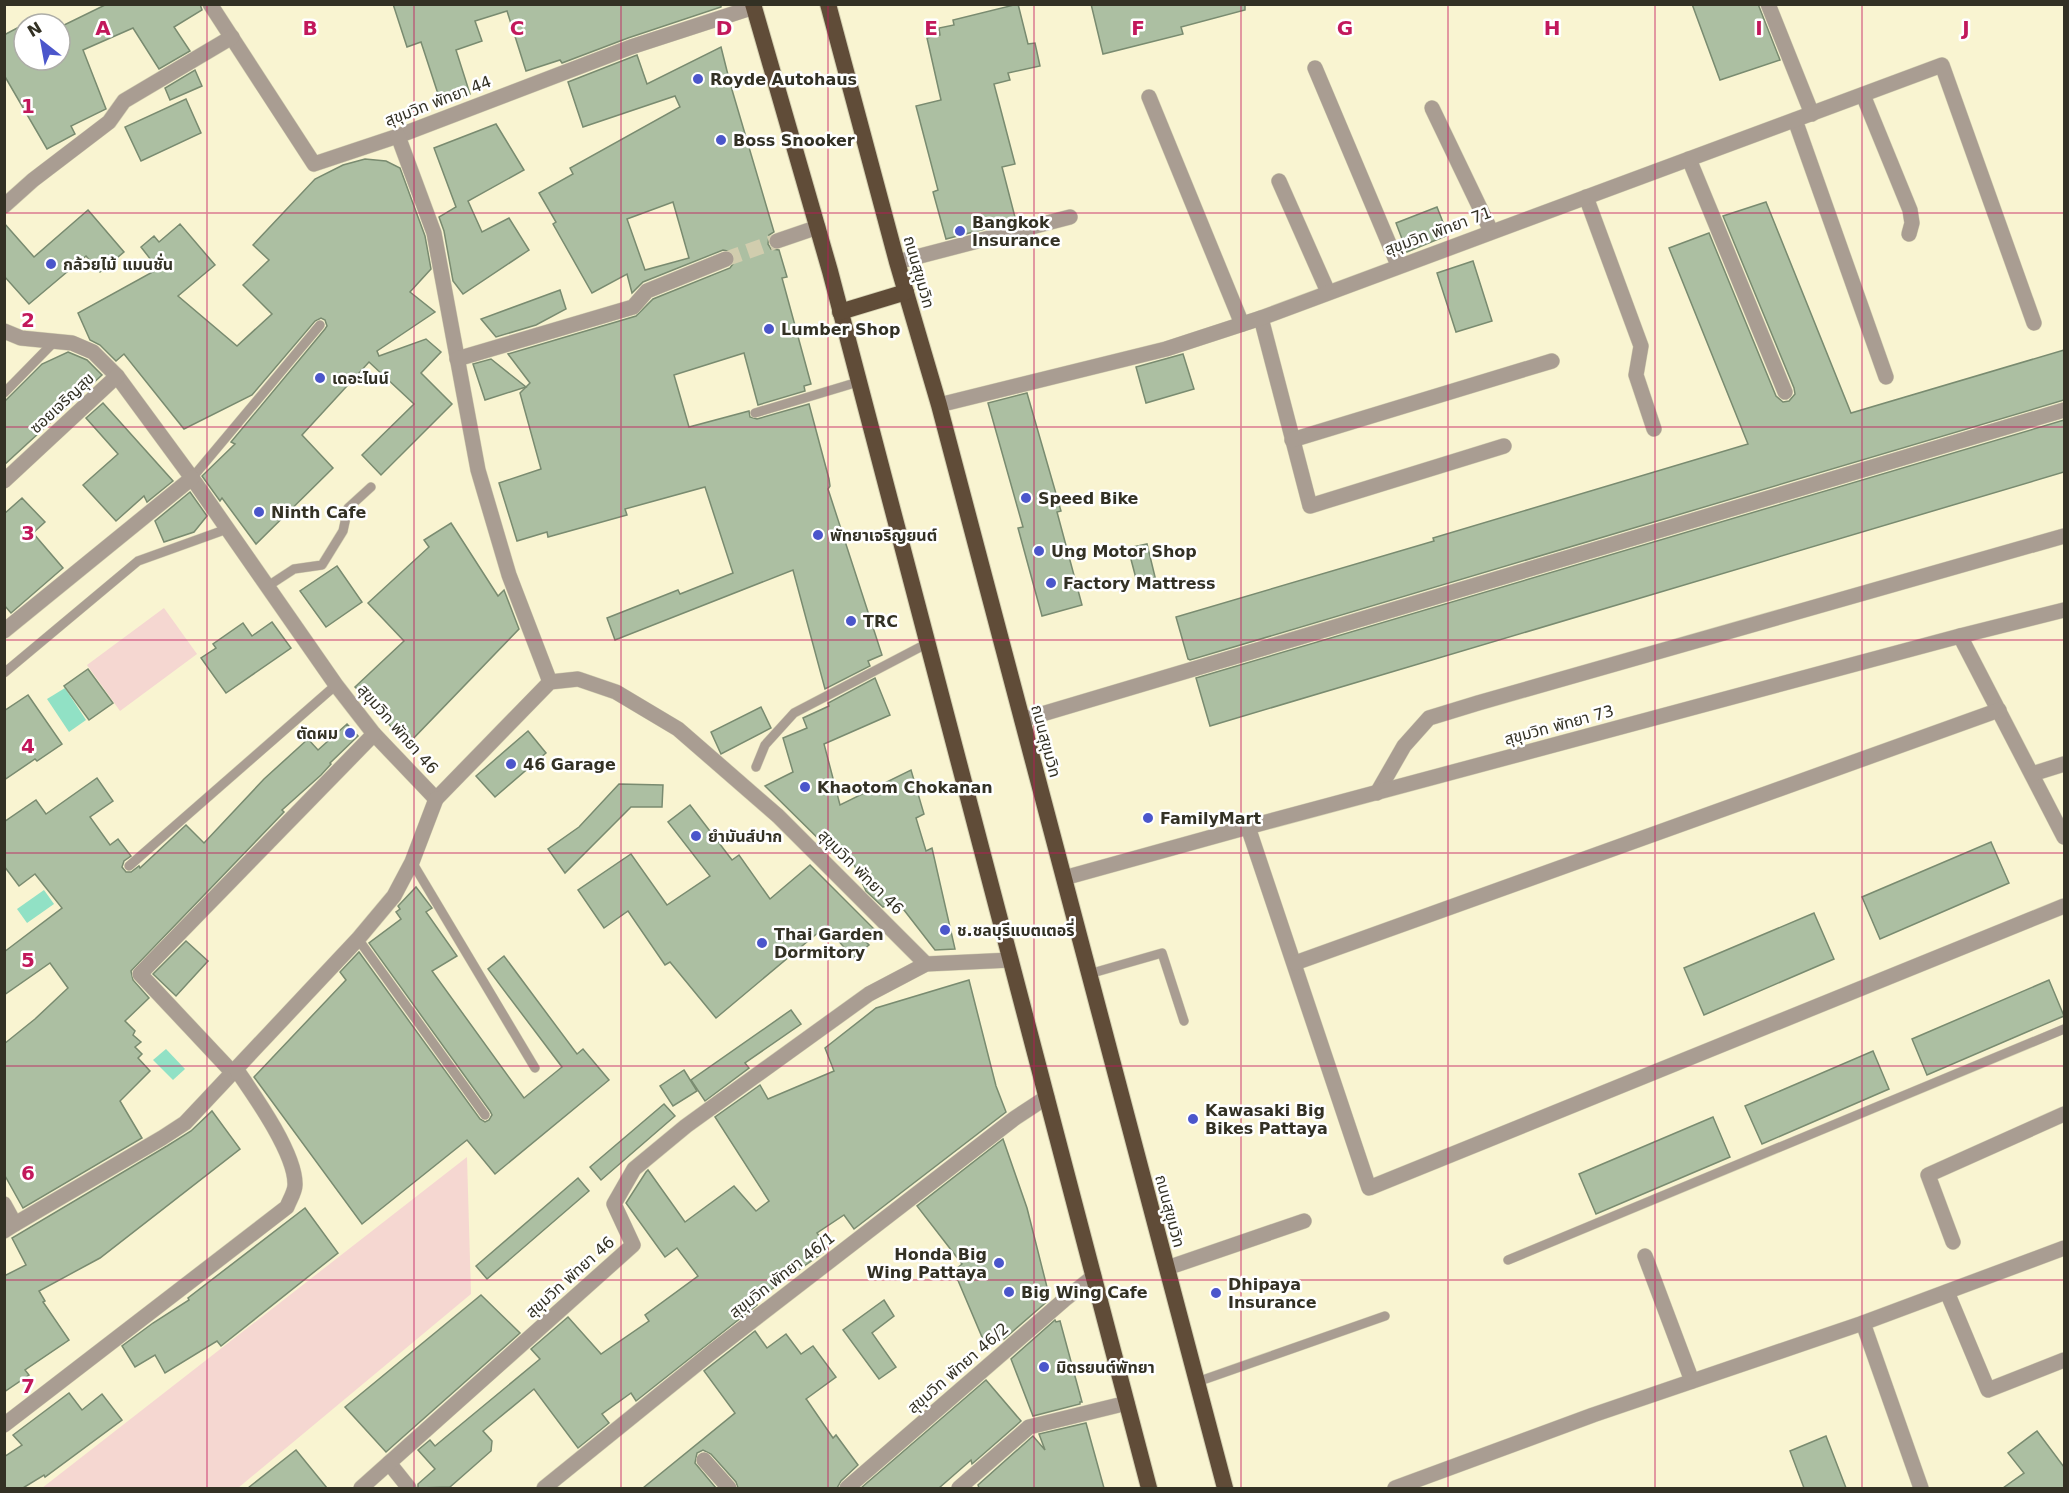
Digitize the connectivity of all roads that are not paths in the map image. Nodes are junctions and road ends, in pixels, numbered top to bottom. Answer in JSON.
{"nodes":[{"id":1,"x":210,"y":4,"type":"edge"},
{"id":2,"x":828,"y":4,"type":"edge"},
{"id":3,"x":1768,"y":4,"type":"edge"},
{"id":4,"x":754,"y":6,"type":"edge"},
{"id":5,"x":232,"y":37,"type":"junction"},
{"id":6,"x":1315,"y":68,"type":"dead end"},
{"id":7,"x":1863,"y":95,"type":"junction"},
{"id":8,"x":1149,"y":97,"type":"dead end"},
{"id":9,"x":1432,"y":108,"type":"dead end"},
{"id":10,"x":1812,"y":114,"type":"junction"},
{"id":11,"x":1796,"y":120,"type":"junction"},
{"id":12,"x":398,"y":136,"type":"junction"},
{"id":13,"x":1689,"y":159,"type":"junction"},
{"id":14,"x":1279,"y":181,"type":"dead end"},
{"id":15,"x":1586,"y":196,"type":"junction"},
{"id":16,"x":4,"y":206,"type":"edge"},
{"id":17,"x":1070,"y":217,"type":"dead end"},
{"id":18,"x":818,"y":227,"type":"junction"},
{"id":19,"x":1491,"y":231,"type":"junction"},
{"id":20,"x":1909,"y":234,"type":"dead end"},
{"id":21,"x":777,"y":241,"type":"tunnel mouth"},
{"id":22,"x":726,"y":258,"type":"tunnel mouth"},
{"id":23,"x":897,"y":262,"type":"junction"},
{"id":24,"x":1398,"y":265,"type":"junction"},
{"id":25,"x":906,"y":292,"type":"junction"},
{"id":26,"x":1328,"y":292,"type":"junction"},
{"id":27,"x":840,"y":312,"type":"junction"},
{"id":28,"x":1261,"y":318,"type":"junction"},
{"id":29,"x":2034,"y":323,"type":"dead end"},
{"id":30,"x":1242,"y":324,"type":"junction"},
{"id":31,"x":320,"y":325,"type":"dead end"},
{"id":32,"x":4,"y":331,"type":"edge"},
{"id":33,"x":54,"y":342,"type":"junction"},
{"id":34,"x":458,"y":359,"type":"junction"},
{"id":35,"x":1552,"y":360,"type":"dead end"},
{"id":36,"x":117,"y":376,"type":"junction"},
{"id":37,"x":1886,"y":377,"type":"dead end"},
{"id":38,"x":858,"y":382,"type":"junction"},
{"id":39,"x":1785,"y":392,"type":"dead end"},
{"id":40,"x":4,"y":393,"type":"edge"},
{"id":41,"x":939,"y":405,"type":"junction"},
{"id":42,"x":2064,"y":410,"type":"edge"},
{"id":43,"x":755,"y":413,"type":"dead end"},
{"id":44,"x":1654,"y":429,"type":"dead end"},
{"id":45,"x":1292,"y":440,"type":"junction"},
{"id":46,"x":1504,"y":446,"type":"dead end"},
{"id":47,"x":192,"y":478,"type":"junction"},
{"id":48,"x":4,"y":482,"type":"edge"},
{"id":49,"x":371,"y":487,"type":"dead end"},
{"id":50,"x":227,"y":529,"type":"junction"},
{"id":51,"x":2064,"y":536,"type":"edge"},
{"id":52,"x":268,"y":586,"type":"junction"},
{"id":53,"x":2064,"y":610,"type":"edge"},
{"id":54,"x":4,"y":631,"type":"edge"},
{"id":55,"x":1960,"y":636,"type":"junction"},
{"id":56,"x":928,"y":643,"type":"junction"},
{"id":57,"x":4,"y":673,"type":"edge"},
{"id":58,"x":550,"y":682,"type":"junction"},
{"id":59,"x":336,"y":685,"type":"junction"},
{"id":60,"x":1999,"y":710,"type":"junction"},
{"id":61,"x":1022,"y":720,"type":"junction"},
{"id":62,"x":374,"y":734,"type":"junction"},
{"id":63,"x":2064,"y":764,"type":"edge"},
{"id":64,"x":756,"y":767,"type":"dead end"},
{"id":65,"x":2032,"y":774,"type":"junction"},
{"id":66,"x":1377,"y":793,"type":"junction"},
{"id":67,"x":435,"y":799,"type":"junction"},
{"id":68,"x":1248,"y":827,"type":"junction"},
{"id":69,"x":2064,"y":837,"type":"edge"},
{"id":70,"x":412,"y":862,"type":"junction"},
{"id":71,"x":129,"y":866,"type":"dead end"},
{"id":72,"x":1064,"y":878,"type":"junction"},
{"id":73,"x":2064,"y":906,"type":"edge"},
{"id":74,"x":358,"y":939,"type":"junction"},
{"id":75,"x":1011,"y":960,"type":"junction"},
{"id":76,"x":1295,"y":963,"type":"junction"},
{"id":77,"x":927,"y":964,"type":"junction"},
{"id":78,"x":1089,"y":974,"type":"junction"},
{"id":79,"x":1184,"y":1021,"type":"dead end"},
{"id":80,"x":2064,"y":1029,"type":"edge"},
{"id":81,"x":535,"y":1068,"type":"dead end"},
{"id":82,"x":234,"y":1071,"type":"junction"},
{"id":83,"x":1047,"y":1097,"type":"junction"},
{"id":84,"x":2064,"y":1114,"type":"edge"},
{"id":85,"x":485,"y":1115,"type":"dead end"},
{"id":86,"x":4,"y":1204,"type":"edge"},
{"id":87,"x":1304,"y":1221,"type":"dead end"},
{"id":88,"x":10,"y":1228,"type":"edge"},
{"id":89,"x":1953,"y":1242,"type":"dead end"},
{"id":90,"x":2064,"y":1248,"type":"edge"},
{"id":91,"x":1645,"y":1257,"type":"dead end"},
{"id":92,"x":1508,"y":1260,"type":"dead end"},
{"id":93,"x":1167,"y":1268,"type":"junction"},
{"id":94,"x":1094,"y":1276,"type":"junction"},
{"id":95,"x":1947,"y":1292,"type":"junction"},
{"id":96,"x":1385,"y":1316,"type":"dead end"},
{"id":97,"x":1863,"y":1323,"type":"junction"},
{"id":98,"x":2064,"y":1360,"type":"edge"},
{"id":99,"x":1692,"y":1381,"type":"junction"},
{"id":100,"x":1197,"y":1382,"type":"junction"},
{"id":101,"x":1127,"y":1403,"type":"junction"},
{"id":102,"x":4,"y":1425,"type":"edge"},
{"id":103,"x":704,"y":1460,"type":"dead end"},
{"id":104,"x":389,"y":1464,"type":"junction"},
{"id":105,"x":361,"y":1488,"type":"edge"},
{"id":106,"x":409,"y":1488,"type":"edge"},
{"id":107,"x":544,"y":1488,"type":"edge"},
{"id":108,"x":729,"y":1488,"type":"edge"},
{"id":109,"x":847,"y":1488,"type":"edge"},
{"id":110,"x":960,"y":1488,"type":"edge"},
{"id":111,"x":1149,"y":1488,"type":"edge"},
{"id":112,"x":1225,"y":1488,"type":"edge"},
{"id":113,"x":1395,"y":1488,"type":"edge"},
{"id":114,"x":1921,"y":1488,"type":"edge"}],
"edges":[{"from":1,"to":5,"type":"street","name":"สุขุมวิท พัทยา 44"},
{"from":2,"to":23,"type":"highway","name":"ถนนสุขุมวิท"},
{"from":3,"to":10,"type":"street"},
{"from":4,"to":12,"type":"street","name":"สุขุมวิท พัทยา 44"},
{"from":4,"to":18,"type":"highway"},
{"from":5,"to":12,"type":"street","name":"สุขุมวิท พัทยา 44"},
{"from":5,"to":16,"type":"street"},
{"from":6,"to":24,"type":"street"},
{"from":7,"to":10,"type":"street","name":"สุขุมวิท พัทยา 71"},
{"from":7,"to":20,"type":"street"},
{"from":7,"to":29,"type":"street","name":"สุขุมวิท พัทยา 71"},
{"from":8,"to":30,"type":"street"},
{"from":9,"to":19,"type":"street"},
{"from":10,"to":11,"type":"street","name":"สุขุมวิท พัทยา 71"},
{"from":11,"to":13,"type":"street","name":"สุขุมวิท พัทยา 71"},
{"from":11,"to":37,"type":"street"},
{"from":12,"to":34,"type":"street"},
{"from":13,"to":15,"type":"street","name":"สุขุมวิท พัทยา 71"},
{"from":13,"to":39,"type":"street"},
{"from":14,"to":26,"type":"street"},
{"from":15,"to":19,"type":"street","name":"สุขุมวิท พัทยา 71"},
{"from":15,"to":44,"type":"street"},
{"from":17,"to":23,"type":"street"},
{"from":18,"to":21,"type":"street"},
{"from":18,"to":27,"type":"highway"},
{"from":19,"to":24,"type":"street","name":"สุขุมวิท พัทยา 71"},
{"from":22,"to":34,"type":"street"},
{"from":23,"to":25,"type":"highway","name":"ถนนสุขุมวิท"},
{"from":24,"to":26,"type":"street","name":"สุขุมวิท พัทยา 71"},
{"from":25,"to":27,"type":"highway"},
{"from":25,"to":41,"type":"highway","name":"ถนนสุขุมวิท"},
{"from":26,"to":28,"type":"street","name":"สุขุมวิท พัทยา 71"},
{"from":27,"to":38,"type":"highway"},
{"from":28,"to":30,"type":"street","name":"สุขุมวิท พัทยา 71"},
{"from":28,"to":45,"type":"street"},
{"from":30,"to":41,"type":"street","name":"สุขุมวิท พัทยา 71"},
{"from":31,"to":47,"type":"lane"},
{"from":32,"to":33,"type":"street","name":"สุขุมวิท พัทยา 46"},
{"from":33,"to":36,"type":"street","name":"สุขุมวิท พัทยา 46"},
{"from":33,"to":40,"type":"lane"},
{"from":34,"to":58,"type":"street"},
{"from":35,"to":45,"type":"street"},
{"from":36,"to":47,"type":"street","name":"สุขุมวิท พัทยา 46"},
{"from":36,"to":48,"type":"street","name":"ซอยเจริญสุข"},
{"from":38,"to":43,"type":"lane"},
{"from":38,"to":56,"type":"highway"},
{"from":41,"to":61,"type":"highway","name":"ถนนสุขุมวิท"},
{"from":42,"to":61,"type":"street"},
{"from":45,"to":46,"type":"street"},
{"from":47,"to":50,"type":"street","name":"สุขุมวิท พัทยา 46"},
{"from":47,"to":54,"type":"street"},
{"from":49,"to":52,"type":"lane"},
{"from":50,"to":52,"type":"street","name":"สุขุมวิท พัทยา 46"},
{"from":50,"to":57,"type":"lane"},
{"from":51,"to":66,"type":"street"},
{"from":52,"to":59,"type":"street","name":"สุขุมวิท พัทยา 46"},
{"from":53,"to":55,"type":"street","name":"สุขุมวิท พัทยา 73"},
{"from":55,"to":60,"type":"street"},
{"from":55,"to":66,"type":"street","name":"สุขุมวิท พัทยา 73"},
{"from":56,"to":64,"type":"lane"},
{"from":56,"to":75,"type":"highway"},
{"from":58,"to":67,"type":"street","name":"สุขุมวิท พัทยา 46"},
{"from":58,"to":77,"type":"street","name":"สุขุมวิท พัทยา 46"},
{"from":59,"to":62,"type":"street","name":"สุขุมวิท พัทยา 46"},
{"from":59,"to":71,"type":"lane"},
{"from":60,"to":65,"type":"street"},
{"from":60,"to":76,"type":"street"},
{"from":61,"to":72,"type":"highway","name":"ถนนสุขุมวิท"},
{"from":62,"to":67,"type":"street","name":"สุขุมวิท พัทยา 46"},
{"from":62,"to":82,"type":"street"},
{"from":63,"to":65,"type":"street"},
{"from":65,"to":69,"type":"street"},
{"from":66,"to":68,"type":"street","name":"สุขุมวิท พัทยา 73"},
{"from":67,"to":70,"type":"street"},
{"from":68,"to":72,"type":"street","name":"สุขุมวิท พัทยา 73"},
{"from":68,"to":76,"type":"street"},
{"from":70,"to":74,"type":"street"},
{"from":70,"to":81,"type":"lane"},
{"from":72,"to":78,"type":"highway","name":"ถนนสุขุมวิท"},
{"from":73,"to":76,"type":"street"},
{"from":74,"to":82,"type":"street"},
{"from":74,"to":85,"type":"lane"},
{"from":75,"to":77,"type":"street","name":"สุขุมวิท พัทยา 46"},
{"from":75,"to":83,"type":"highway"},
{"from":77,"to":104,"type":"street","name":"สุขุมวิท พัทยา 46"},
{"from":78,"to":79,"type":"lane"},
{"from":78,"to":93,"type":"highway","name":"ถนนสุขุมวิท"},
{"from":80,"to":92,"type":"lane"},
{"from":82,"to":88,"type":"street"},
{"from":82,"to":102,"type":"street"},
{"from":83,"to":94,"type":"highway"},
{"from":83,"to":107,"type":"street","name":"สุขุมวิท พัทยา 46/1"},
{"from":84,"to":89,"type":"street"},
{"from":86,"to":88,"type":"street"},
{"from":87,"to":93,"type":"street"},
{"from":90,"to":95,"type":"street"},
{"from":91,"to":99,"type":"street"},
{"from":93,"to":100,"type":"highway","name":"ถนนสุขุมวิท"},
{"from":94,"to":101,"type":"highway"},
{"from":94,"to":109,"type":"street","name":"สุขุมวิท พัทยา 46/2"},
{"from":95,"to":97,"type":"street"},
{"from":95,"to":98,"type":"street"},
{"from":96,"to":100,"type":"lane"},
{"from":97,"to":99,"type":"street"},
{"from":97,"to":114,"type":"street"},
{"from":99,"to":113,"type":"street"},
{"from":100,"to":112,"type":"highway","name":"ถนนสุขุมวิท"},
{"from":101,"to":110,"type":"street"},
{"from":101,"to":111,"type":"highway"},
{"from":103,"to":108,"type":"street"},
{"from":104,"to":105,"type":"street","name":"สุขุมวิท พัทยา 46"},
{"from":104,"to":106,"type":"street"}]}
